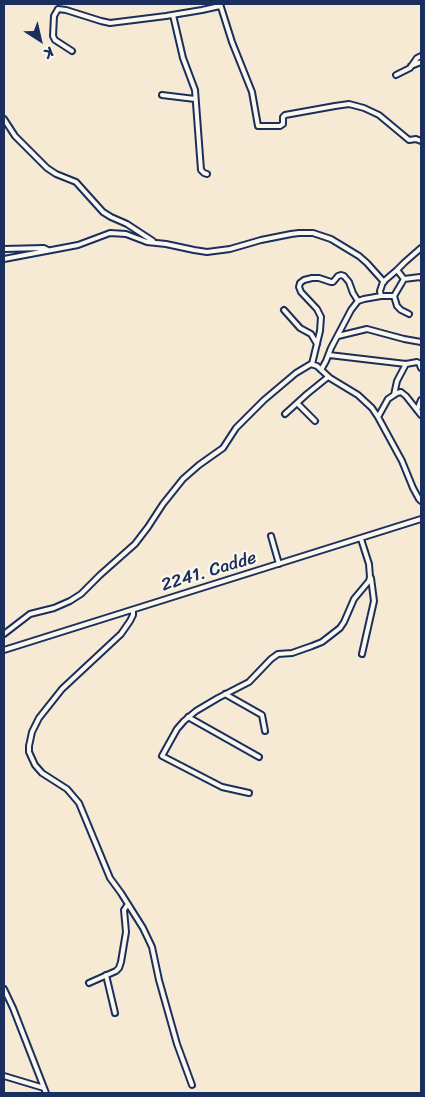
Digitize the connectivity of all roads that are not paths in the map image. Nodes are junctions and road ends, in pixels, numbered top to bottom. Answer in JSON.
{"nodes":[{"id":1,"x":220,"y":5,"type":"edge"},
{"id":2,"x":173,"y":15,"type":"junction"},
{"id":3,"x":72,"y":51,"type":"dead end"},
{"id":4,"x":421,"y":56,"type":"edge"},
{"id":5,"x":421,"y":62,"type":"edge"},
{"id":6,"x":411,"y":66,"type":"junction"},
{"id":7,"x":396,"y":76,"type":"dead end"},
{"id":8,"x":162,"y":95,"type":"dead end"},
{"id":9,"x":195,"y":99,"type":"junction"},
{"id":10,"x":4,"y":119,"type":"edge"},
{"id":11,"x":421,"y":141,"type":"edge"},
{"id":12,"x":207,"y":174,"type":"dead end"},
{"id":13,"x":155,"y":242,"type":"junction"},
{"id":14,"x":421,"y":248,"type":"edge"},
{"id":15,"x":4,"y":249,"type":"edge"},
{"id":16,"x":48,"y":250,"type":"junction"},
{"id":17,"x":4,"y":259,"type":"edge"},
{"id":18,"x":397,"y":270,"type":"junction"},
{"id":19,"x":421,"y":278,"type":"edge"},
{"id":20,"x":404,"y":279,"type":"junction"},
{"id":21,"x":384,"y":282,"type":"junction"},
{"id":22,"x":381,"y":296,"type":"junction"},
{"id":23,"x":394,"y":296,"type":"junction"},
{"id":24,"x":358,"y":301,"type":"junction"},
{"id":25,"x":284,"y":310,"type":"dead end"},
{"id":26,"x":409,"y":314,"type":"dead end"},
{"id":27,"x":338,"y":336,"type":"junction"},
{"id":28,"x":421,"y":342,"type":"edge"},
{"id":29,"x":317,"y":344,"type":"junction"},
{"id":30,"x":329,"y":355,"type":"junction"},
{"id":31,"x":312,"y":364,"type":"junction"},
{"id":32,"x":406,"y":364,"type":"junction"},
{"id":33,"x":421,"y":368,"type":"edge"},
{"id":34,"x":321,"y":370,"type":"junction"},
{"id":35,"x":328,"y":377,"type":"junction"},
{"id":36,"x":394,"y":395,"type":"junction"},
{"id":37,"x":421,"y":400,"type":"edge"},
{"id":38,"x":298,"y":403,"type":"junction"},
{"id":39,"x":417,"y":410,"type":"junction"},
{"id":40,"x":285,"y":414,"type":"dead end"},
{"id":41,"x":421,"y":416,"type":"edge"},
{"id":42,"x":378,"y":417,"type":"junction"},
{"id":43,"x":315,"y":422,"type":"dead end"},
{"id":44,"x":421,"y":501,"type":"edge"},
{"id":45,"x":421,"y":519,"type":"edge"},
{"id":46,"x":271,"y":536,"type":"dead end"},
{"id":47,"x":361,"y":539,"type":"junction"},
{"id":48,"x":279,"y":564,"type":"junction"},
{"id":49,"x":371,"y":574,"type":"junction"},
{"id":50,"x":133,"y":610,"type":"junction"},
{"id":51,"x":4,"y":634,"type":"edge"},
{"id":52,"x":4,"y":650,"type":"edge"},
{"id":53,"x":362,"y":654,"type":"dead end"},
{"id":54,"x":225,"y":694,"type":"junction"},
{"id":55,"x":188,"y":717,"type":"junction"},
{"id":56,"x":264,"y":731,"type":"dead end"},
{"id":57,"x":259,"y":757,"type":"dead end"},
{"id":58,"x":249,"y":793,"type":"dead end"},
{"id":59,"x":128,"y":904,"type":"junction"},
{"id":60,"x":106,"y":975,"type":"junction"},
{"id":61,"x":89,"y":983,"type":"dead end"},
{"id":62,"x":4,"y":989,"type":"edge"},
{"id":63,"x":115,"y":1013,"type":"dead end"},
{"id":64,"x":4,"y":1076,"type":"edge"},
{"id":65,"x":192,"y":1085,"type":"dead end"},
{"id":66,"x":44,"y":1088,"type":"junction"},
{"id":67,"x":46,"y":1093,"type":"edge"}],
"edges":[{"from":1,"to":2,"type":"street"},
{"from":1,"to":11,"type":"street"},
{"from":2,"to":3,"type":"street"},
{"from":2,"to":9,"type":"street"},
{"from":4,"to":6,"type":"street"},
{"from":5,"to":6,"type":"street"},
{"from":6,"to":7,"type":"street"},
{"from":8,"to":9,"type":"street"},
{"from":9,"to":12,"type":"street"},
{"from":10,"to":13,"type":"street"},
{"from":13,"to":16,"type":"street"},
{"from":13,"to":21,"type":"street"},
{"from":14,"to":18,"type":"street"},
{"from":15,"to":16,"type":"street"},
{"from":16,"to":17,"type":"street"},
{"from":18,"to":20,"type":"street"},
{"from":18,"to":21,"type":"street"},
{"from":19,"to":20,"type":"street"},
{"from":20,"to":23,"type":"street"},
{"from":21,"to":22,"type":"street"},
{"from":22,"to":23,"type":"street"},
{"from":22,"to":24,"type":"street"},
{"from":23,"to":26,"type":"street"},
{"from":24,"to":27,"type":"street"},
{"from":24,"to":29,"type":"street"},
{"from":25,"to":29,"type":"street"},
{"from":27,"to":28,"type":"street"},
{"from":27,"to":30,"type":"street"},
{"from":29,"to":31,"type":"street"},
{"from":30,"to":32,"type":"street"},
{"from":30,"to":34,"type":"street"},
{"from":31,"to":34,"type":"street"},
{"from":31,"to":51,"type":"street"},
{"from":32,"to":33,"type":"street"},
{"from":32,"to":36,"type":"street"},
{"from":34,"to":35,"type":"street"},
{"from":35,"to":38,"type":"street"},
{"from":35,"to":42,"type":"street"},
{"from":36,"to":39,"type":"street"},
{"from":36,"to":42,"type":"street"},
{"from":37,"to":39,"type":"street"},
{"from":38,"to":40,"type":"street"},
{"from":38,"to":43,"type":"street"},
{"from":39,"to":41,"type":"street"},
{"from":42,"to":44,"type":"street"},
{"from":45,"to":47,"type":"street","name":"2241. Cadde"},
{"from":46,"to":48,"type":"street"},
{"from":47,"to":48,"type":"street","name":"2241. Cadde"},
{"from":47,"to":49,"type":"street"},
{"from":48,"to":50,"type":"street","name":"2241. Cadde"},
{"from":49,"to":53,"type":"street"},
{"from":49,"to":54,"type":"street"},
{"from":50,"to":52,"type":"street","name":"2241. Cadde"},
{"from":50,"to":59,"type":"street"},
{"from":54,"to":55,"type":"street"},
{"from":54,"to":56,"type":"street"},
{"from":55,"to":57,"type":"street"},
{"from":55,"to":58,"type":"street"},
{"from":59,"to":60,"type":"street"},
{"from":59,"to":65,"type":"street"},
{"from":60,"to":61,"type":"street"},
{"from":60,"to":63,"type":"street"},
{"from":62,"to":66,"type":"street"},
{"from":64,"to":66,"type":"street"},
{"from":66,"to":67,"type":"street"}]}
